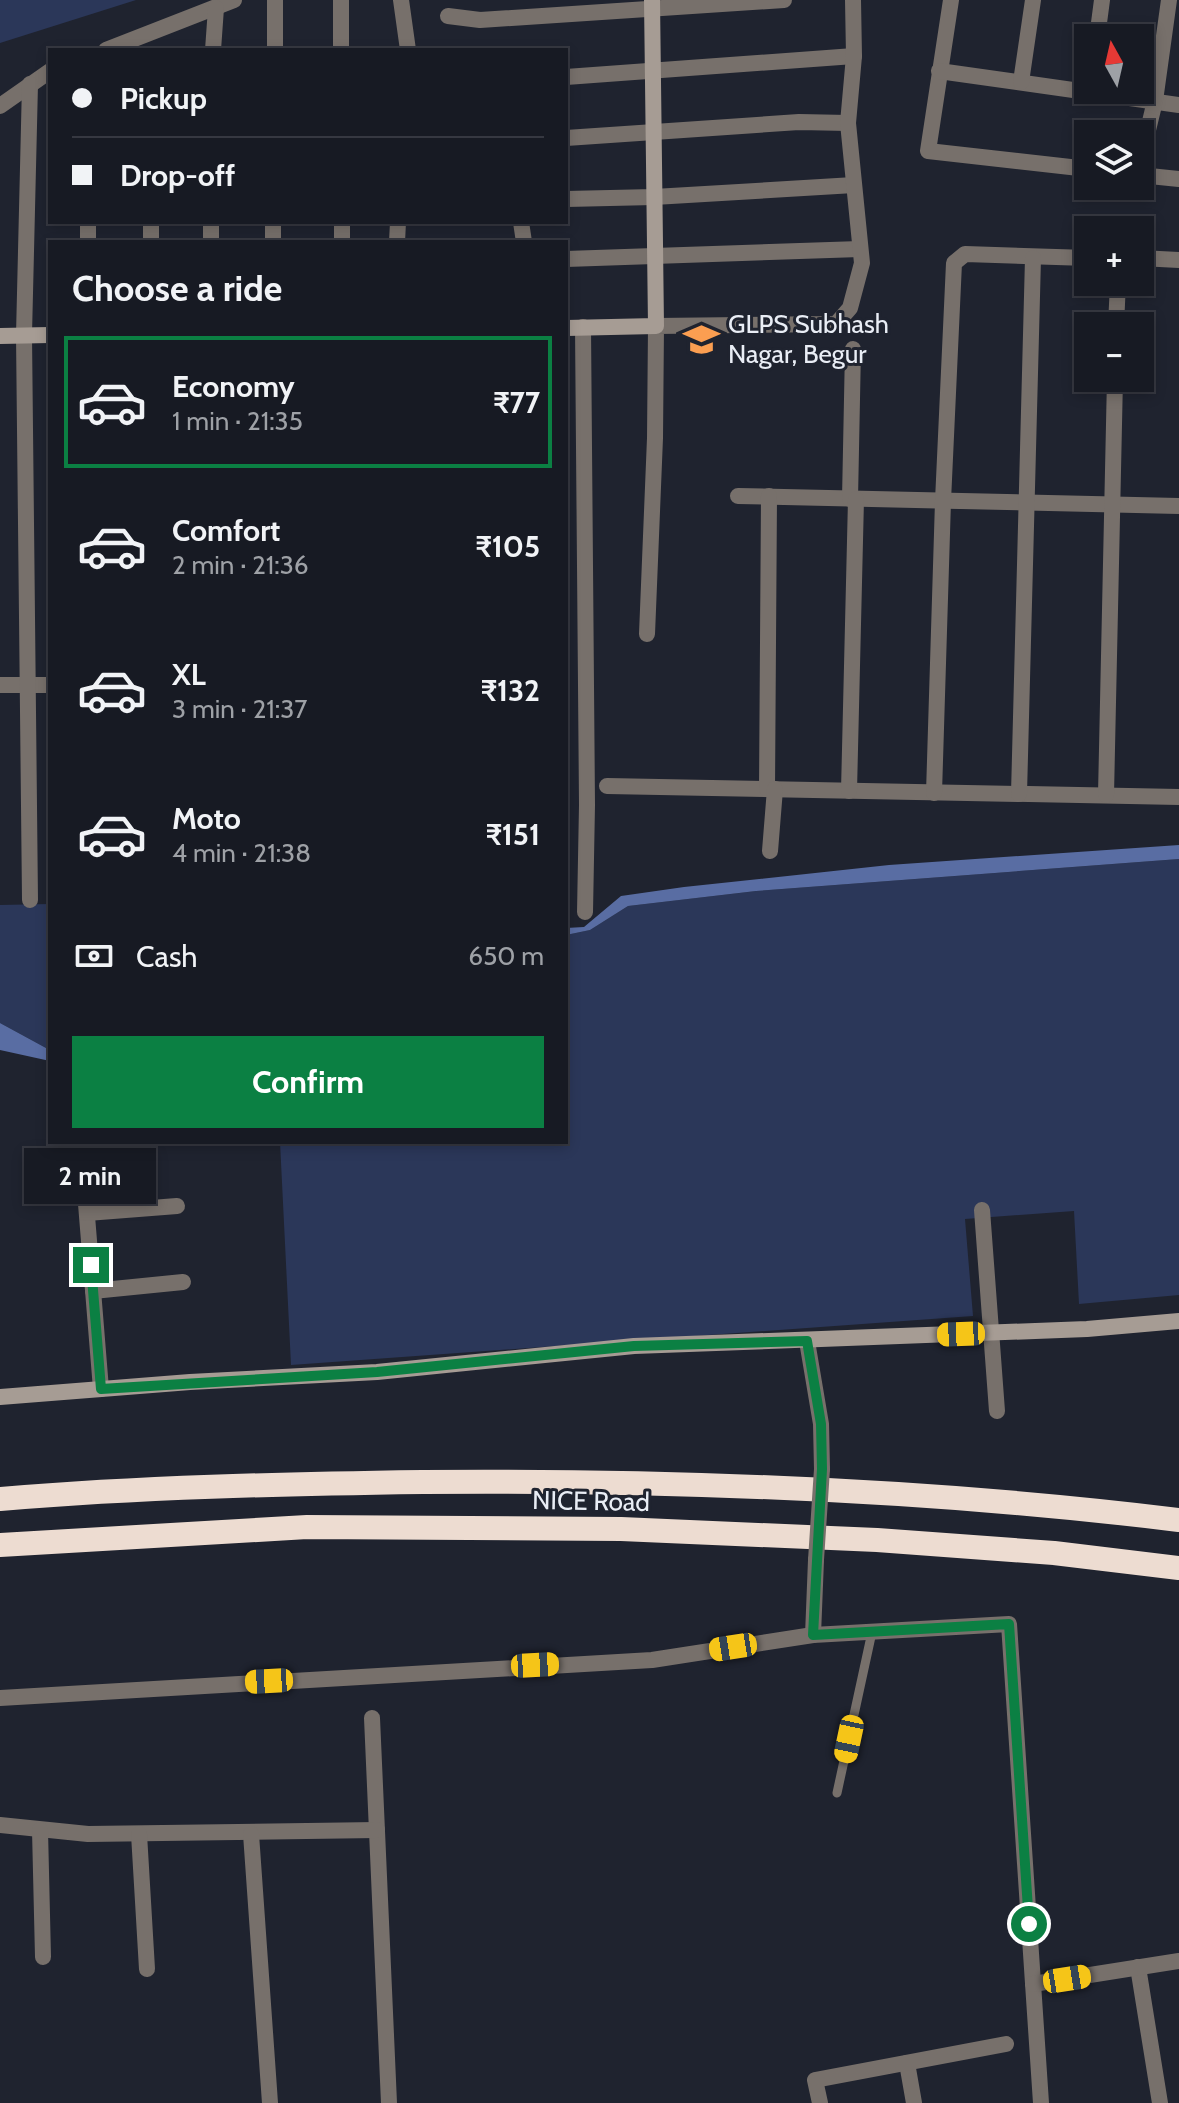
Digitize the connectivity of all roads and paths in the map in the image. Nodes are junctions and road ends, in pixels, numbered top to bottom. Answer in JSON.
{"nodes":[{"id":1,"x":234,"y":0,"type":"edge"},
{"id":2,"x":275,"y":0,"type":"edge"},
{"id":3,"x":341,"y":0,"type":"edge"},
{"id":4,"x":401,"y":0,"type":"edge"},
{"id":5,"x":784,"y":0,"type":"edge"},
{"id":6,"x":853,"y":0,"type":"edge"},
{"id":7,"x":951,"y":0,"type":"edge"},
{"id":8,"x":1033,"y":0,"type":"edge"},
{"id":9,"x":1102,"y":0,"type":"edge"},
{"id":10,"x":1169,"y":0,"type":"edge"},
{"id":11,"x":652,"y":5,"type":"edge"},
{"id":12,"x":216,"y":8,"type":"junction"},
{"id":13,"x":448,"y":16,"type":"dead end"},
{"id":14,"x":1099,"y":24,"type":"edge"},
{"id":15,"x":159,"y":30,"type":"junction"},
{"id":16,"x":111,"y":48,"type":"edge"},
{"id":17,"x":157,"y":48,"type":"edge"},
{"id":18,"x":213,"y":48,"type":"edge"},
{"id":19,"x":275,"y":48,"type":"edge"},
{"id":20,"x":341,"y":48,"type":"edge"},
{"id":21,"x":408,"y":48,"type":"edge"},
{"id":22,"x":854,"y":56,"type":"junction"},
{"id":23,"x":653,"y":71,"type":"junction"},
{"id":24,"x":939,"y":71,"type":"junction"},
{"id":25,"x":48,"y":72,"type":"edge"},
{"id":26,"x":568,"y":77,"type":"edge"},
{"id":27,"x":1021,"y":82,"type":"junction"},
{"id":28,"x":30,"y":84,"type":"junction"},
{"id":29,"x":1074,"y":88,"type":"edge"},
{"id":30,"x":1155,"y":101,"type":"junction"},
{"id":31,"x":1179,"y":105,"type":"edge"},
{"id":32,"x":0,"y":106,"type":"edge"},
{"id":33,"x":1150,"y":120,"type":"edge"},
{"id":34,"x":848,"y":123,"type":"junction"},
{"id":35,"x":653,"y":130,"type":"junction"},
{"id":36,"x":568,"y":138,"type":"edge"},
{"id":37,"x":1074,"y":167,"type":"edge"},
{"id":38,"x":1154,"y":176,"type":"edge"},
{"id":39,"x":1179,"y":179,"type":"edge"},
{"id":40,"x":854,"y":185,"type":"junction"},
{"id":41,"x":654,"y":197,"type":"junction"},
{"id":42,"x":568,"y":199,"type":"edge"},
{"id":43,"x":860,"y":249,"type":"junction"},
{"id":44,"x":655,"y":256,"type":"junction"},
{"id":45,"x":1033,"y":258,"type":"junction"},
{"id":46,"x":1074,"y":258,"type":"edge"},
{"id":47,"x":568,"y":259,"type":"edge"},
{"id":48,"x":1154,"y":259,"type":"edge"},
{"id":49,"x":1179,"y":260,"type":"edge"},
{"id":50,"x":656,"y":326,"type":"junction"},
{"id":51,"x":574,"y":328,"type":"edge"},
{"id":52,"x":24,"y":335,"type":"junction"},
{"id":53,"x":48,"y":335,"type":"edge"},
{"id":54,"x":0,"y":336,"type":"edge"},
{"id":55,"x":853,"y":349,"type":"dead end"},
{"id":56,"x":1115,"y":392,"type":"edge"},
{"id":57,"x":738,"y":496,"type":"dead end"},
{"id":58,"x":769,"y":496,"type":"junction"},
{"id":59,"x":853,"y":499,"type":"junction"},
{"id":60,"x":943,"y":501,"type":"junction"},
{"id":61,"x":1028,"y":503,"type":"junction"},
{"id":62,"x":1111,"y":505,"type":"junction"},
{"id":63,"x":1179,"y":506,"type":"edge"},
{"id":64,"x":647,"y":634,"type":"dead end"},
{"id":65,"x":585,"y":665,"type":"junction"},
{"id":66,"x":568,"y":666,"type":"edge"},
{"id":67,"x":0,"y":685,"type":"edge"},
{"id":68,"x":48,"y":685,"type":"edge"},
{"id":69,"x":27,"y":686,"type":"junction"},
{"id":70,"x":607,"y":786,"type":"dead end"},
{"id":71,"x":771,"y":789,"type":"junction"},
{"id":72,"x":849,"y":791,"type":"junction"},
{"id":73,"x":934,"y":793,"type":"junction"},
{"id":74,"x":1019,"y":794,"type":"junction"},
{"id":75,"x":1106,"y":795,"type":"junction"},
{"id":76,"x":1179,"y":797,"type":"edge"},
{"id":77,"x":770,"y":851,"type":"dead end"},
{"id":78,"x":30,"y":900,"type":"dead end"},
{"id":79,"x":585,"y":912,"type":"dead end"},
{"id":80,"x":81,"y":1144,"type":"edge"},
{"id":81,"x":177,"y":1206,"type":"dead end"},
{"id":82,"x":982,"y":1210,"type":"dead end"},
{"id":83,"x":87,"y":1213,"type":"junction"},
{"id":84,"x":183,"y":1282,"type":"dead end"},
{"id":85,"x":93,"y":1291,"type":"junction"},
{"id":86,"x":1179,"y":1321,"type":"edge"},
{"id":87,"x":992,"y":1333,"type":"junction"},
{"id":88,"x":807,"y":1341,"type":"junction"},
{"id":89,"x":101,"y":1389,"type":"junction"},
{"id":90,"x":0,"y":1397,"type":"edge"},
{"id":91,"x":997,"y":1411,"type":"dead end"},
{"id":92,"x":0,"y":1499,"type":"edge"},
{"id":93,"x":1179,"y":1520,"type":"edge"},
{"id":94,"x":0,"y":1545,"type":"edge"},
{"id":95,"x":1179,"y":1568,"type":"edge"},
{"id":96,"x":872,"y":1632,"type":"junction"},
{"id":97,"x":813,"y":1635,"type":"junction"},
{"id":98,"x":0,"y":1698,"type":"edge"},
{"id":99,"x":372,"y":1718,"type":"dead end"},
{"id":100,"x":837,"y":1793,"type":"dead end"},
{"id":101,"x":0,"y":1825,"type":"edge"},
{"id":102,"x":40,"y":1830,"type":"junction"},
{"id":103,"x":377,"y":1830,"type":"junction"},
{"id":104,"x":139,"y":1834,"type":"junction"},
{"id":105,"x":251,"y":1834,"type":"junction"},
{"id":106,"x":43,"y":1957,"type":"dead end"},
{"id":107,"x":1179,"y":1961,"type":"edge"},
{"id":108,"x":1138,"y":1967,"type":"junction"},
{"id":109,"x":147,"y":1969,"type":"dead end"},
{"id":110,"x":1033,"y":1984,"type":"junction"},
{"id":111,"x":1006,"y":2044,"type":"dead end"},
{"id":112,"x":907,"y":2063,"type":"junction"},
{"id":113,"x":270,"y":2103,"type":"edge"},
{"id":114,"x":389,"y":2103,"type":"edge"},
{"id":115,"x":820,"y":2103,"type":"edge"},
{"id":116,"x":914,"y":2103,"type":"edge"},
{"id":117,"x":1041,"y":2103,"type":"edge"},
{"id":118,"x":1160,"y":2103,"type":"edge"}],
"edges":[{"from":1,"to":12,"type":"street"},
{"from":2,"to":19,"type":"street"},
{"from":3,"to":20,"type":"street"},
{"from":4,"to":21,"type":"street"},
{"from":5,"to":11,"type":"street"},
{"from":6,"to":22,"type":"street"},
{"from":7,"to":24,"type":"street"},
{"from":8,"to":27,"type":"street"},
{"from":9,"to":14,"type":"street"},
{"from":10,"to":30,"type":"street"},
{"from":11,"to":13,"type":"street"},
{"from":11,"to":23,"type":"street"},
{"from":12,"to":15,"type":"street"},
{"from":12,"to":18,"type":"street"},
{"from":15,"to":16,"type":"street"},
{"from":15,"to":17,"type":"street"},
{"from":22,"to":23,"type":"street"},
{"from":22,"to":34,"type":"street"},
{"from":23,"to":26,"type":"street"},
{"from":23,"to":35,"type":"street"},
{"from":24,"to":27,"type":"street"},
{"from":24,"to":37,"type":"street"},
{"from":25,"to":28,"type":"street"},
{"from":27,"to":29,"type":"street"},
{"from":28,"to":32,"type":"street"},
{"from":28,"to":52,"type":"street"},
{"from":30,"to":31,"type":"street"},
{"from":30,"to":33,"type":"street"},
{"from":34,"to":35,"type":"street"},
{"from":34,"to":40,"type":"street"},
{"from":35,"to":36,"type":"street"},
{"from":35,"to":41,"type":"street"},
{"from":38,"to":39,"type":"street"},
{"from":40,"to":41,"type":"street"},
{"from":40,"to":43,"type":"street"},
{"from":41,"to":42,"type":"street"},
{"from":41,"to":44,"type":"street"},
{"from":43,"to":44,"type":"street"},
{"from":43,"to":50,"type":"street"},
{"from":44,"to":47,"type":"street"},
{"from":44,"to":50,"type":"street"},
{"from":45,"to":46,"type":"street"},
{"from":45,"to":60,"type":"street"},
{"from":45,"to":61,"type":"street"},
{"from":48,"to":49,"type":"street"},
{"from":50,"to":51,"type":"street"},
{"from":50,"to":64,"type":"street"},
{"from":51,"to":65,"type":"street"},
{"from":52,"to":53,"type":"street"},
{"from":52,"to":54,"type":"street"},
{"from":52,"to":69,"type":"street"},
{"from":55,"to":59,"type":"street"},
{"from":56,"to":62,"type":"street"},
{"from":57,"to":58,"type":"street"},
{"from":58,"to":59,"type":"street"},
{"from":58,"to":71,"type":"street"},
{"from":59,"to":60,"type":"street"},
{"from":59,"to":72,"type":"street"},
{"from":60,"to":61,"type":"street"},
{"from":60,"to":73,"type":"street"},
{"from":61,"to":62,"type":"street"},
{"from":61,"to":74,"type":"street"},
{"from":62,"to":63,"type":"street"},
{"from":62,"to":75,"type":"street"},
{"from":65,"to":66,"type":"street"},
{"from":65,"to":79,"type":"street"},
{"from":67,"to":69,"type":"street"},
{"from":68,"to":69,"type":"street"},
{"from":69,"to":78,"type":"street"},
{"from":70,"to":71,"type":"street"},
{"from":71,"to":72,"type":"street"},
{"from":71,"to":77,"type":"street"},
{"from":72,"to":73,"type":"street"},
{"from":73,"to":74,"type":"street"},
{"from":74,"to":75,"type":"street"},
{"from":75,"to":76,"type":"street"},
{"from":80,"to":83,"type":"street"},
{"from":81,"to":83,"type":"street"},
{"from":82,"to":87,"type":"street"},
{"from":83,"to":85,"type":"street"},
{"from":84,"to":85,"type":"street"},
{"from":85,"to":89,"type":"street"},
{"from":86,"to":87,"type":"street"},
{"from":87,"to":88,"type":"street"},
{"from":87,"to":91,"type":"street"},
{"from":88,"to":89,"type":"street"},
{"from":88,"to":97,"type":"street","bridge":true},
{"from":89,"to":90,"type":"street"},
{"from":92,"to":93,"type":"highway","name":"NICE Road"},
{"from":94,"to":95,"type":"highway","name":"NICE Road"},
{"from":96,"to":97,"type":"street"},
{"from":96,"to":100,"type":"lane"},
{"from":96,"to":110,"type":"street"},
{"from":97,"to":98,"type":"street"},
{"from":99,"to":103,"type":"street"},
{"from":101,"to":102,"type":"street"},
{"from":102,"to":104,"type":"street"},
{"from":102,"to":106,"type":"street"},
{"from":103,"to":105,"type":"street"},
{"from":103,"to":114,"type":"street"},
{"from":104,"to":105,"type":"street"},
{"from":104,"to":109,"type":"street"},
{"from":105,"to":113,"type":"street"},
{"from":107,"to":108,"type":"street"},
{"from":108,"to":110,"type":"street"},
{"from":108,"to":118,"type":"street"},
{"from":110,"to":117,"type":"street"},
{"from":111,"to":112,"type":"street"},
{"from":112,"to":115,"type":"street"},
{"from":112,"to":116,"type":"street"}]}
